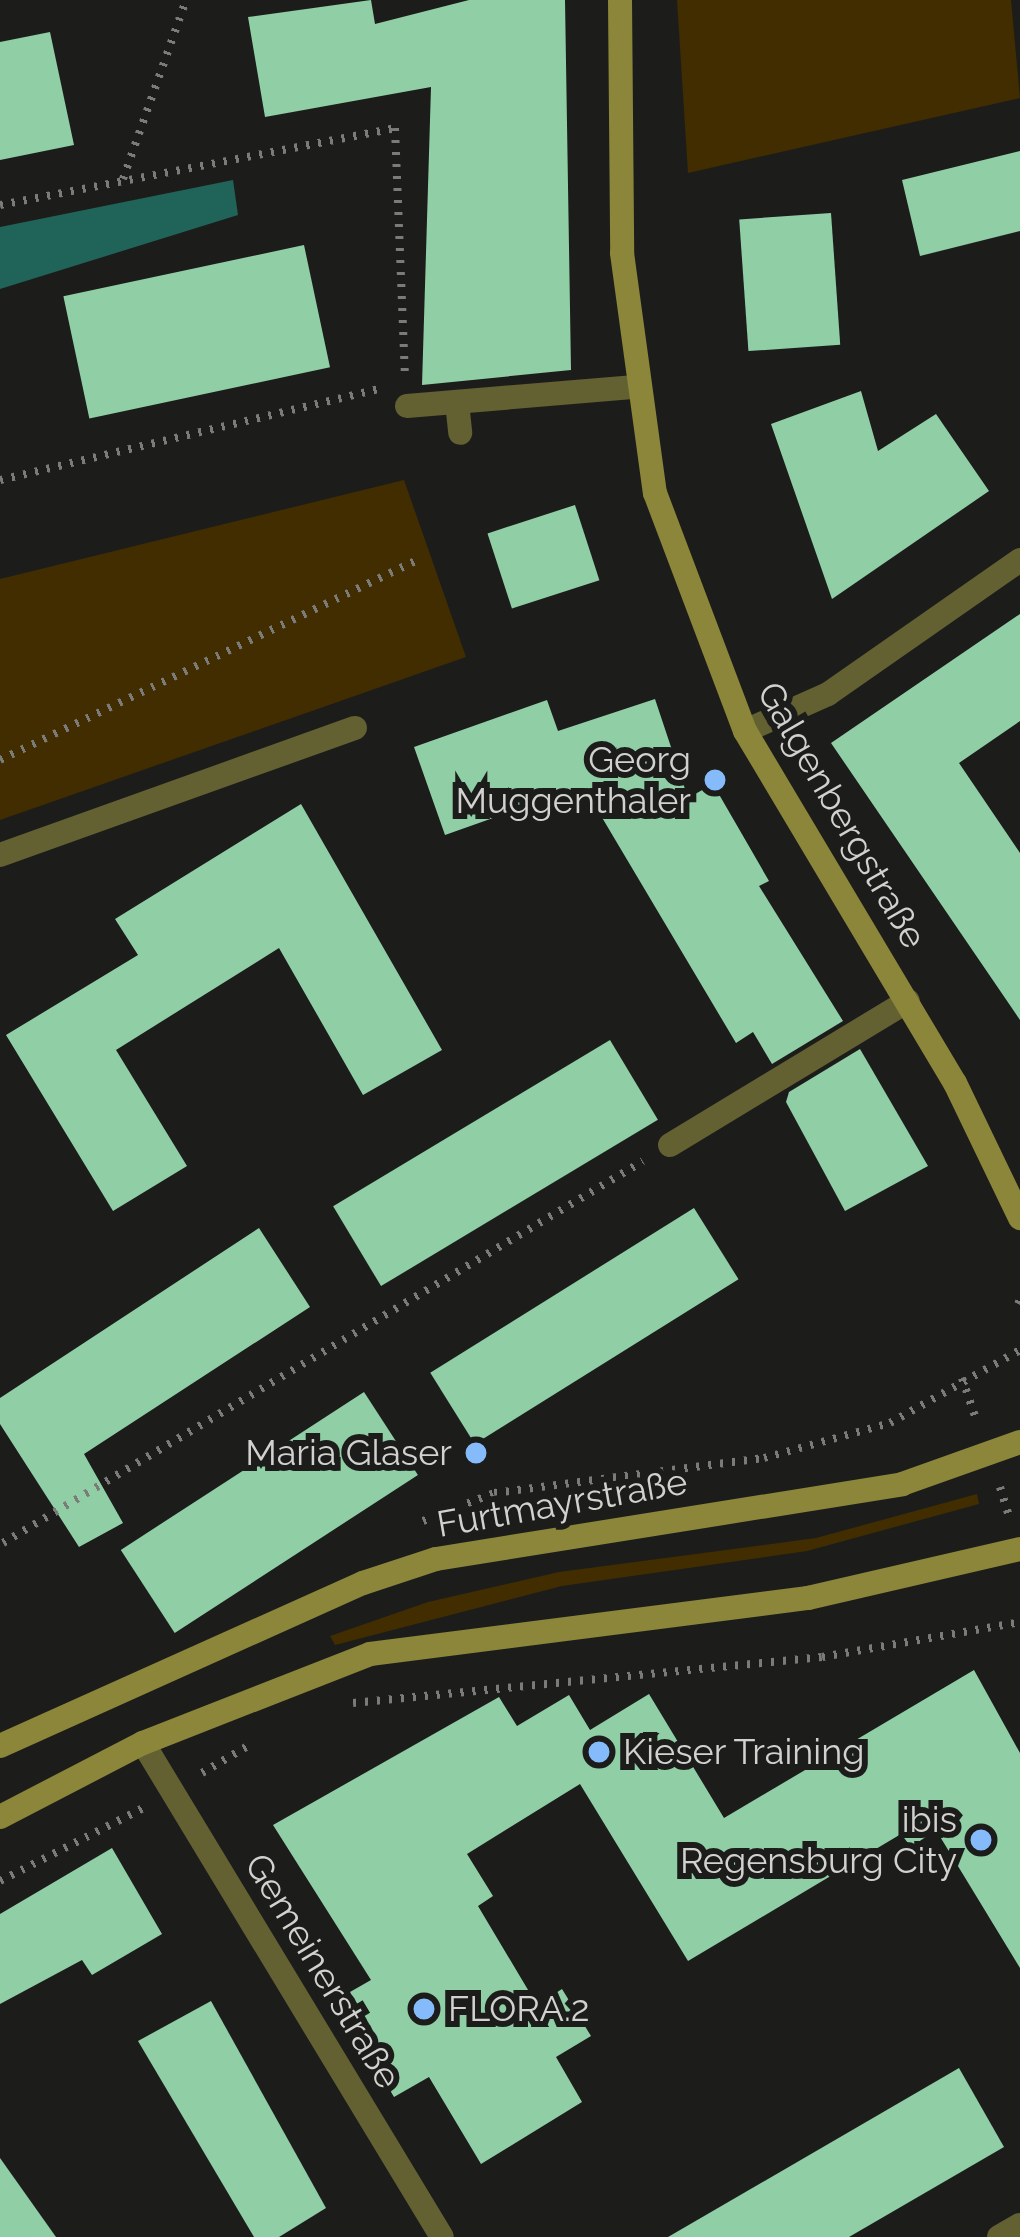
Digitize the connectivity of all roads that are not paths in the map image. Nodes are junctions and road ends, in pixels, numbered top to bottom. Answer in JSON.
{"nodes":[{"id":1,"x":620,"y":0,"type":"edge"},
{"id":2,"x":634,"y":387,"type":"junction"},
{"id":3,"x":406,"y":394,"type":"road end"},
{"id":4,"x":457,"y":402,"type":"junction"},
{"id":5,"x":460,"y":433,"type":"dead end"},
{"id":6,"x":1020,"y":560,"type":"edge"},
{"id":7,"x":355,"y":728,"type":"dead end"},
{"id":8,"x":745,"y":731,"type":"junction"},
{"id":9,"x":0,"y":854,"type":"edge"},
{"id":10,"x":908,"y":1001,"type":"junction"},
{"id":11,"x":670,"y":1145,"type":"road end"},
{"id":12,"x":1020,"y":1218,"type":"edge"},
{"id":13,"x":1020,"y":1442,"type":"edge"},
{"id":14,"x":1020,"y":1549,"type":"edge"},
{"id":15,"x":143,"y":1742,"type":"junction"},
{"id":16,"x":0,"y":1747,"type":"edge"},
{"id":17,"x":0,"y":1817,"type":"edge"},
{"id":18,"x":1020,"y":2224,"type":"edge"},
{"id":19,"x":442,"y":2237,"type":"edge"},
{"id":20,"x":999,"y":2237,"type":"edge"}],
"edges":[{"from":1,"to":2,"type":"main road","name":"Galgenbergstraße"},
{"from":2,"to":4,"type":"street"},
{"from":2,"to":8,"type":"main road","name":"Galgenbergstraße"},
{"from":3,"to":4,"type":"street"},
{"from":4,"to":5,"type":"street"},
{"from":6,"to":8,"type":"street"},
{"from":7,"to":9,"type":"street"},
{"from":8,"to":10,"type":"main road","name":"Galgenbergstraße"},
{"from":10,"to":11,"type":"street"},
{"from":10,"to":12,"type":"main road","name":"Galgenbergstraße"},
{"from":13,"to":16,"type":"main road","name":"Furtmayrstraße"},
{"from":14,"to":15,"type":"main road"},
{"from":15,"to":17,"type":"main road"},
{"from":15,"to":19,"type":"street","name":"Gemeinerstraße"},
{"from":18,"to":20,"type":"street"}]}
